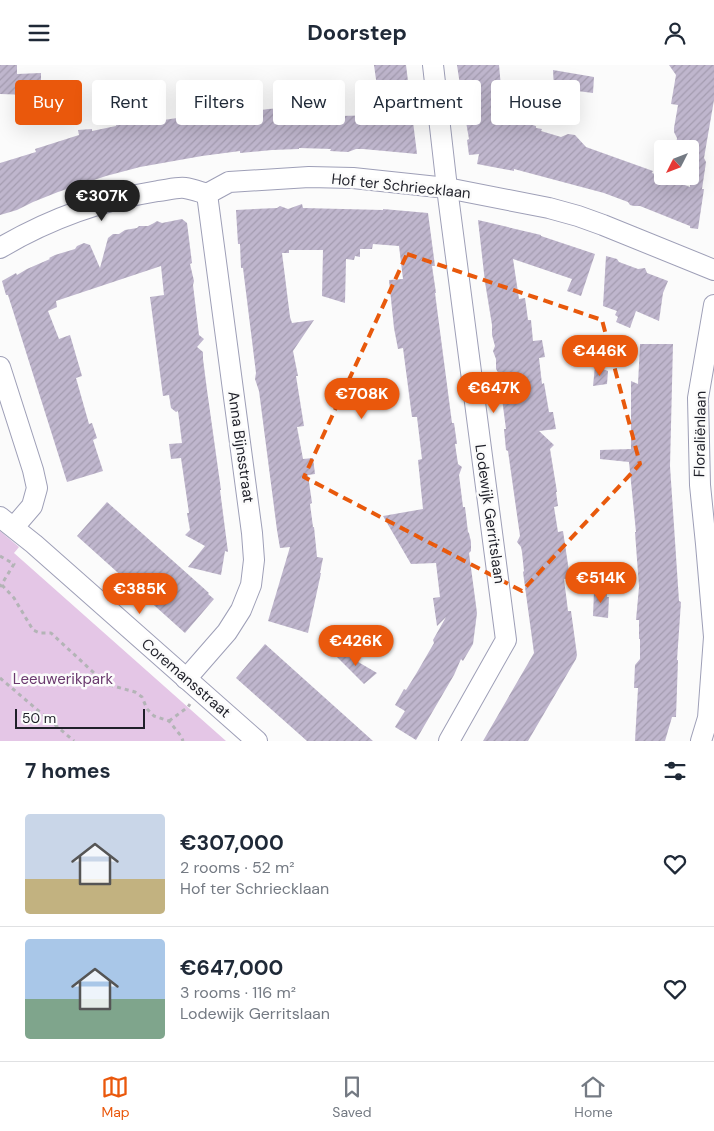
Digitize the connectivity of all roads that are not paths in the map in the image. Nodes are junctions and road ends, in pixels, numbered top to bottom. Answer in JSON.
{"nodes":[{"id":1,"x":433,"y":65,"type":"edge"},
{"id":2,"x":447,"y":187,"type":"junction"},
{"id":3,"x":207,"y":194,"type":"junction"},
{"id":4,"x":0,"y":248,"type":"edge"},
{"id":5,"x":714,"y":270,"type":"edge"},
{"id":6,"x":714,"y":305,"type":"edge"},
{"id":7,"x":0,"y":367,"type":"edge"},
{"id":8,"x":7,"y":522,"type":"edge"},
{"id":9,"x":186,"y":679,"type":"junction"},
{"id":10,"x":257,"y":741,"type":"edge"},
{"id":11,"x":449,"y":741,"type":"edge"},
{"id":12,"x":701,"y":741,"type":"edge"}],
"edges":[{"from":1,"to":2,"type":"street","name":"Lodewijk Gerritslaan"},
{"from":2,"to":3,"type":"street","name":"Hof ter Schriecklaan"},
{"from":2,"to":5,"type":"street","name":"Hof ter Schriecklaan"},
{"from":2,"to":11,"type":"street","name":"Lodewijk Gerritslaan"},
{"from":3,"to":4,"type":"street"},
{"from":3,"to":9,"type":"street","name":"Anna Bijnsstraat"},
{"from":6,"to":12,"type":"street","name":"Floraliënlaan"},
{"from":7,"to":8,"type":"street"},
{"from":8,"to":9,"type":"street","name":"Coremansstraat"},
{"from":9,"to":10,"type":"street","name":"Coremansstraat"}]}
